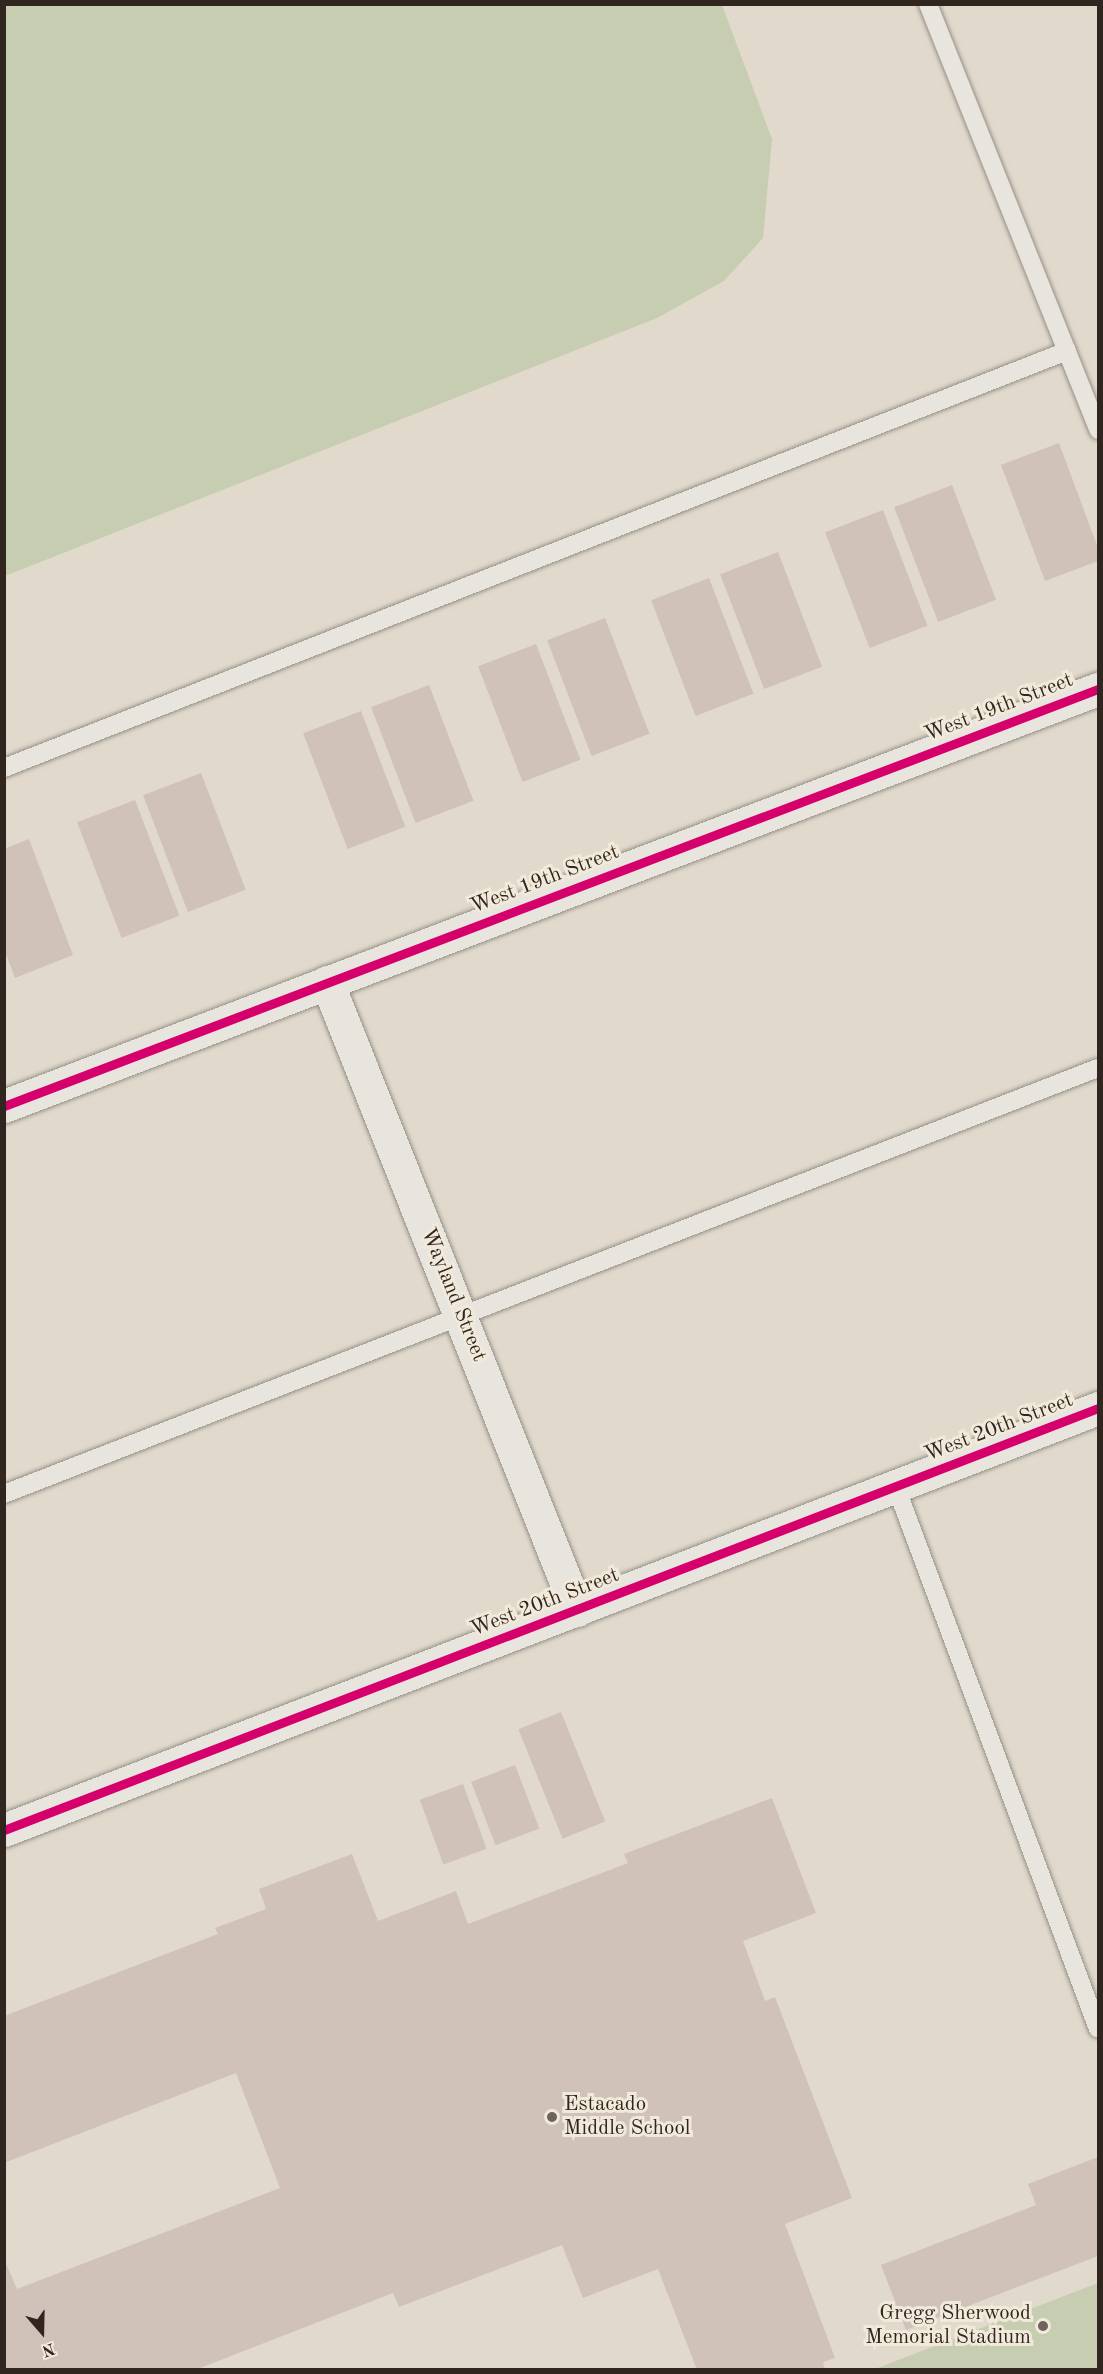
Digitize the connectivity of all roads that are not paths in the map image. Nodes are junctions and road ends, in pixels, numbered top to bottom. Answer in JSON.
{"nodes":[{"id":1,"x":928,"y":4,"type":"edge"},
{"id":2,"x":1067,"y":351,"type":"junction"},
{"id":3,"x":1098,"y":430,"type":"edge"},
{"id":4,"x":1098,"y":689,"type":"edge"},
{"id":5,"x":4,"y":768,"type":"edge"},
{"id":6,"x":327,"y":982,"type":"junction"},
{"id":7,"x":1098,"y":1068,"type":"edge"},
{"id":8,"x":4,"y":1106,"type":"edge"},
{"id":9,"x":461,"y":1316,"type":"junction"},
{"id":10,"x":1098,"y":1408,"type":"edge"},
{"id":11,"x":896,"y":1487,"type":"junction"},
{"id":12,"x":4,"y":1494,"type":"edge"},
{"id":13,"x":577,"y":1610,"type":"junction"},
{"id":14,"x":4,"y":1830,"type":"edge"},
{"id":15,"x":1098,"y":2029,"type":"edge"}],
"edges":[{"from":1,"to":2,"type":"lane"},
{"from":2,"to":3,"type":"lane"},
{"from":2,"to":5,"type":"lane"},
{"from":4,"to":6,"type":"street","name":"West 19th Street"},
{"from":6,"to":8,"type":"street","name":"West 19th Street"},
{"from":6,"to":9,"type":"street","name":"Wayland Street"},
{"from":7,"to":9,"type":"lane"},
{"from":9,"to":12,"type":"lane"},
{"from":9,"to":13,"type":"street","name":"Wayland Street"},
{"from":10,"to":11,"type":"street","name":"West 20th Street"},
{"from":11,"to":13,"type":"street","name":"West 20th Street"},
{"from":11,"to":15,"type":"lane"},
{"from":13,"to":14,"type":"street","name":"West 20th Street"}]}
